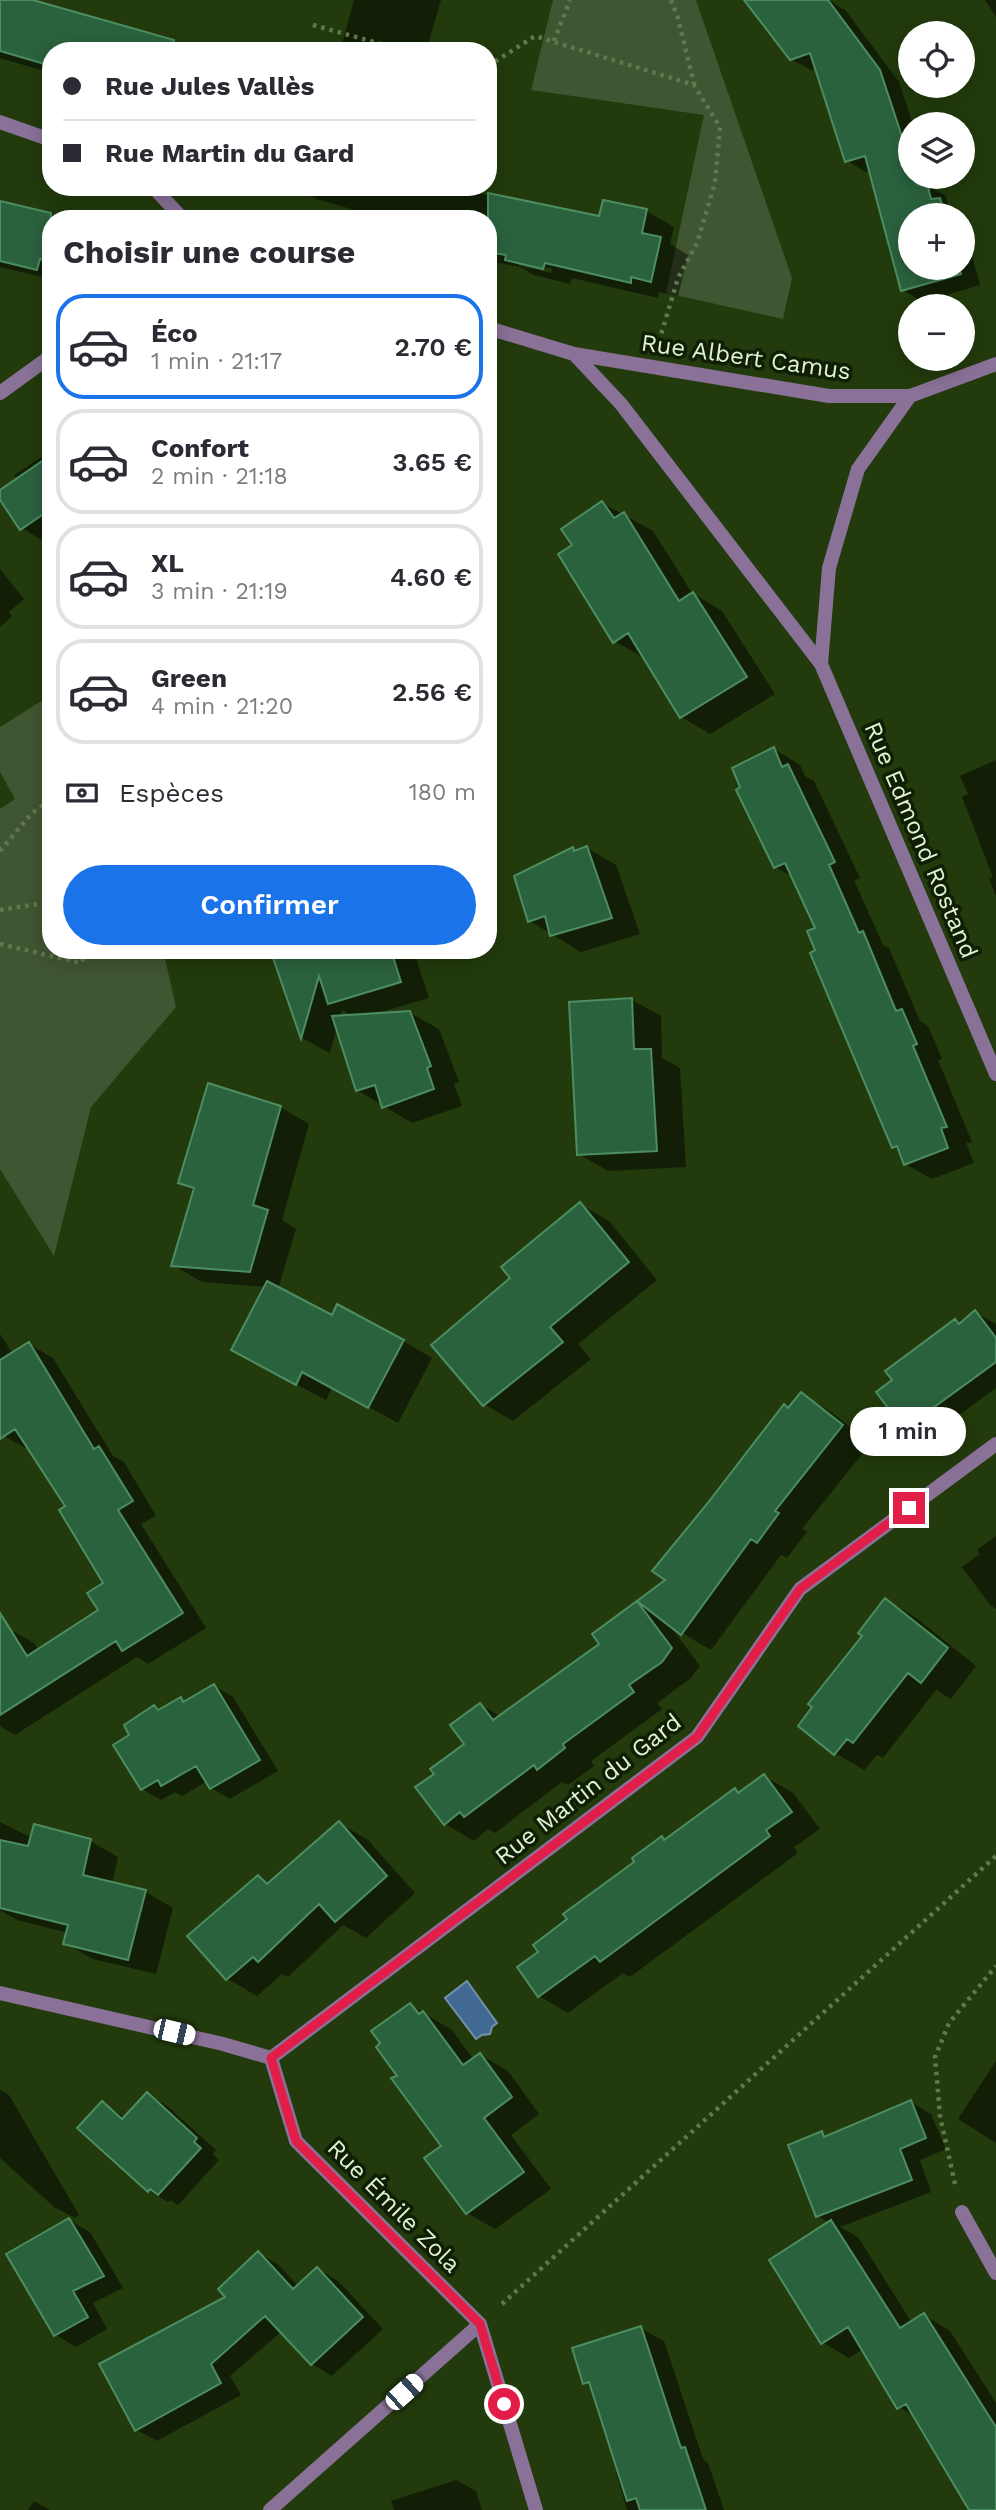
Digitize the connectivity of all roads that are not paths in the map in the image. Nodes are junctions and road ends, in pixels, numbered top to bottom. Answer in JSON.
{"nodes":[{"id":1,"x":0,"y":122,"type":"edge"},
{"id":2,"x":42,"y":137,"type":"edge"},
{"id":3,"x":161,"y":196,"type":"edge"},
{"id":4,"x":175,"y":210,"type":"edge"},
{"id":5,"x":497,"y":331,"type":"edge"},
{"id":6,"x":575,"y":355,"type":"junction"},
{"id":7,"x":42,"y":363,"type":"edge"},
{"id":8,"x":996,"y":364,"type":"edge"},
{"id":9,"x":0,"y":393,"type":"edge"},
{"id":10,"x":910,"y":396,"type":"junction"},
{"id":11,"x":821,"y":664,"type":"junction"},
{"id":12,"x":996,"y":1074,"type":"edge"},
{"id":13,"x":996,"y":1444,"type":"edge"},
{"id":14,"x":0,"y":1993,"type":"edge"},
{"id":15,"x":271,"y":2058,"type":"junction"},
{"id":16,"x":962,"y":2212,"type":"road end"},
{"id":17,"x":996,"y":2273,"type":"edge"},
{"id":18,"x":480,"y":2324,"type":"junction"},
{"id":19,"x":270,"y":2510,"type":"edge"},
{"id":20,"x":536,"y":2510,"type":"edge"}],
"edges":[{"from":1,"to":2,"type":"street"},
{"from":3,"to":4,"type":"street"},
{"from":5,"to":6,"type":"street","name":"Rue Albert Camus"},
{"from":6,"to":10,"type":"street","name":"Rue Albert Camus"},
{"from":6,"to":11,"type":"street","name":"Rue Edmond Rostand"},
{"from":7,"to":9,"type":"street"},
{"from":8,"to":10,"type":"street","name":"Rue Albert Camus"},
{"from":10,"to":11,"type":"street","name":"Rue Edmond Rostand"},
{"from":11,"to":12,"type":"street","name":"Rue Edmond Rostand"},
{"from":13,"to":15,"type":"street","name":"Rue Martin du Gard"},
{"from":14,"to":15,"type":"street"},
{"from":15,"to":18,"type":"street","name":"Rue Émile Zola"},
{"from":16,"to":17,"type":"street"},
{"from":18,"to":19,"type":"street"},
{"from":18,"to":20,"type":"street"}]}
